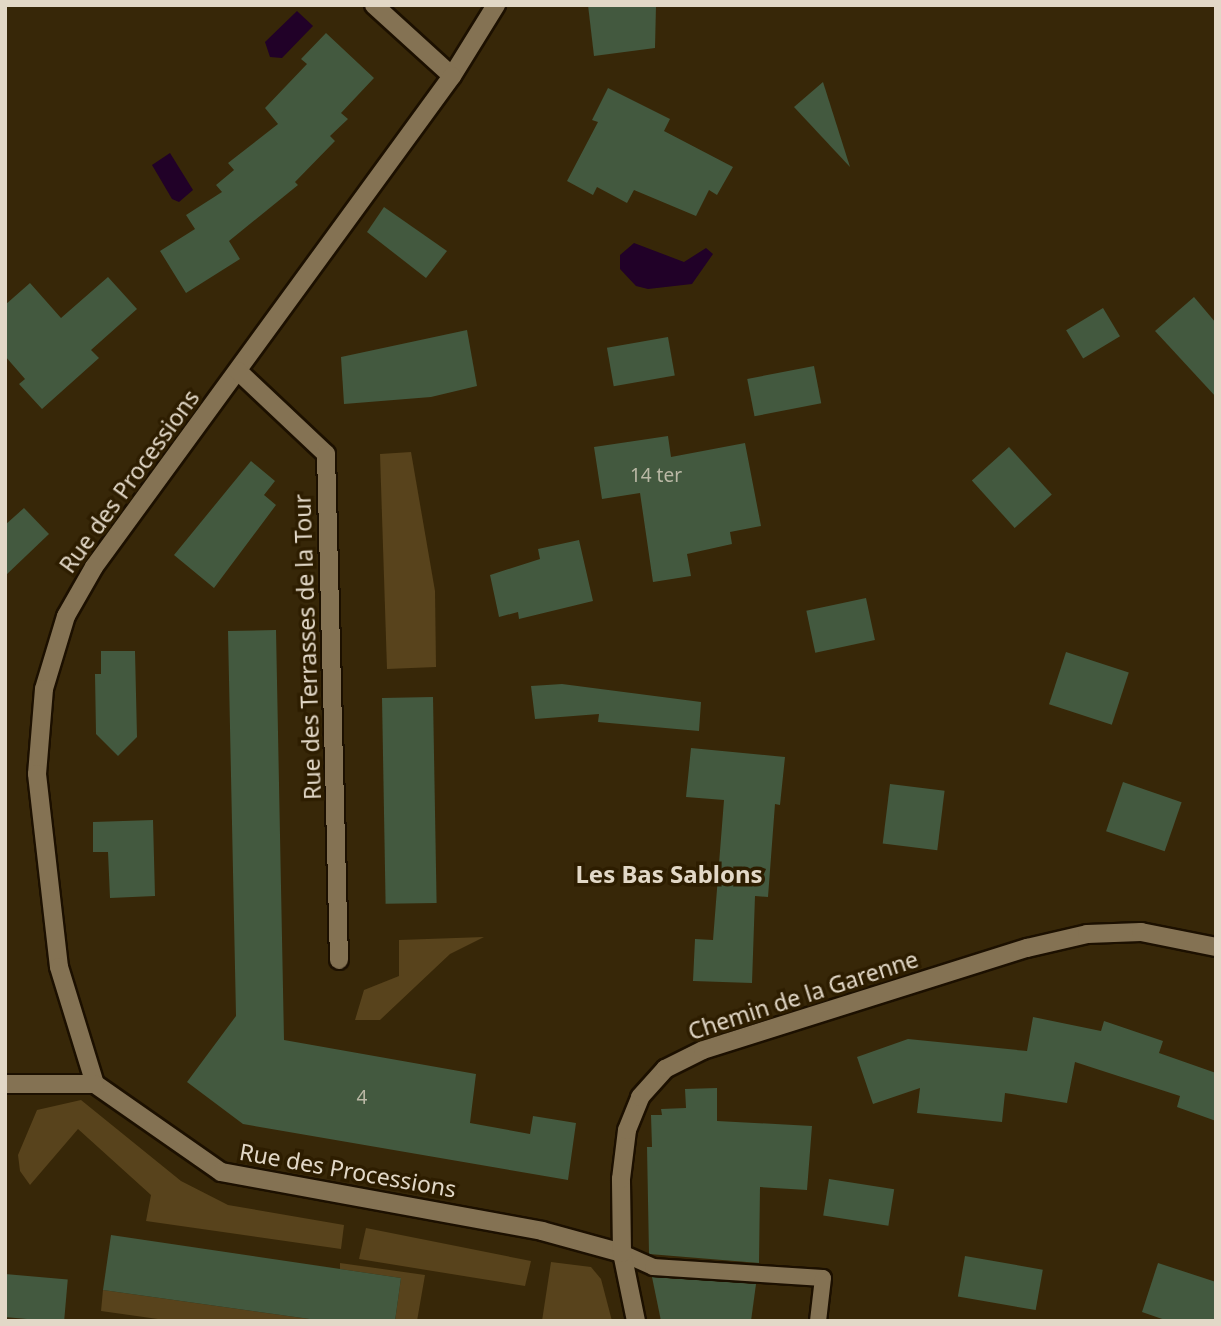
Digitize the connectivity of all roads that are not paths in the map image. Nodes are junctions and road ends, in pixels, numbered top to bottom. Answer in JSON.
{"nodes":[{"id":1,"x":374,"y":5,"type":"edge"},
{"id":2,"x":496,"y":5,"type":"edge"},
{"id":3,"x":452,"y":76,"type":"junction"},
{"id":4,"x":239,"y":371,"type":"junction"},
{"id":5,"x":1216,"y":947,"type":"edge"},
{"id":6,"x":339,"y":960,"type":"dead end"},
{"id":7,"x":5,"y":1084,"type":"edge"},
{"id":8,"x":95,"y":1084,"type":"junction"},
{"id":9,"x":622,"y":1253,"type":"junction"},
{"id":10,"x":636,"y":1321,"type":"edge"},
{"id":11,"x":818,"y":1321,"type":"edge"}],
"edges":[{"from":1,"to":3,"type":"street"},
{"from":2,"to":3,"type":"street","name":"Rue des Processions"},
{"from":3,"to":4,"type":"street","name":"Rue des Processions"},
{"from":4,"to":6,"type":"street","name":"Rue des Terrasses de la Tour"},
{"from":4,"to":8,"type":"street","name":"Rue des Processions"},
{"from":5,"to":9,"type":"street","name":"Chemin de la Garenne"},
{"from":7,"to":8,"type":"street"},
{"from":8,"to":9,"type":"street","name":"Rue des Processions"},
{"from":9,"to":10,"type":"street","name":"Chemin de la Garenne"},
{"from":9,"to":11,"type":"lane"}]}
